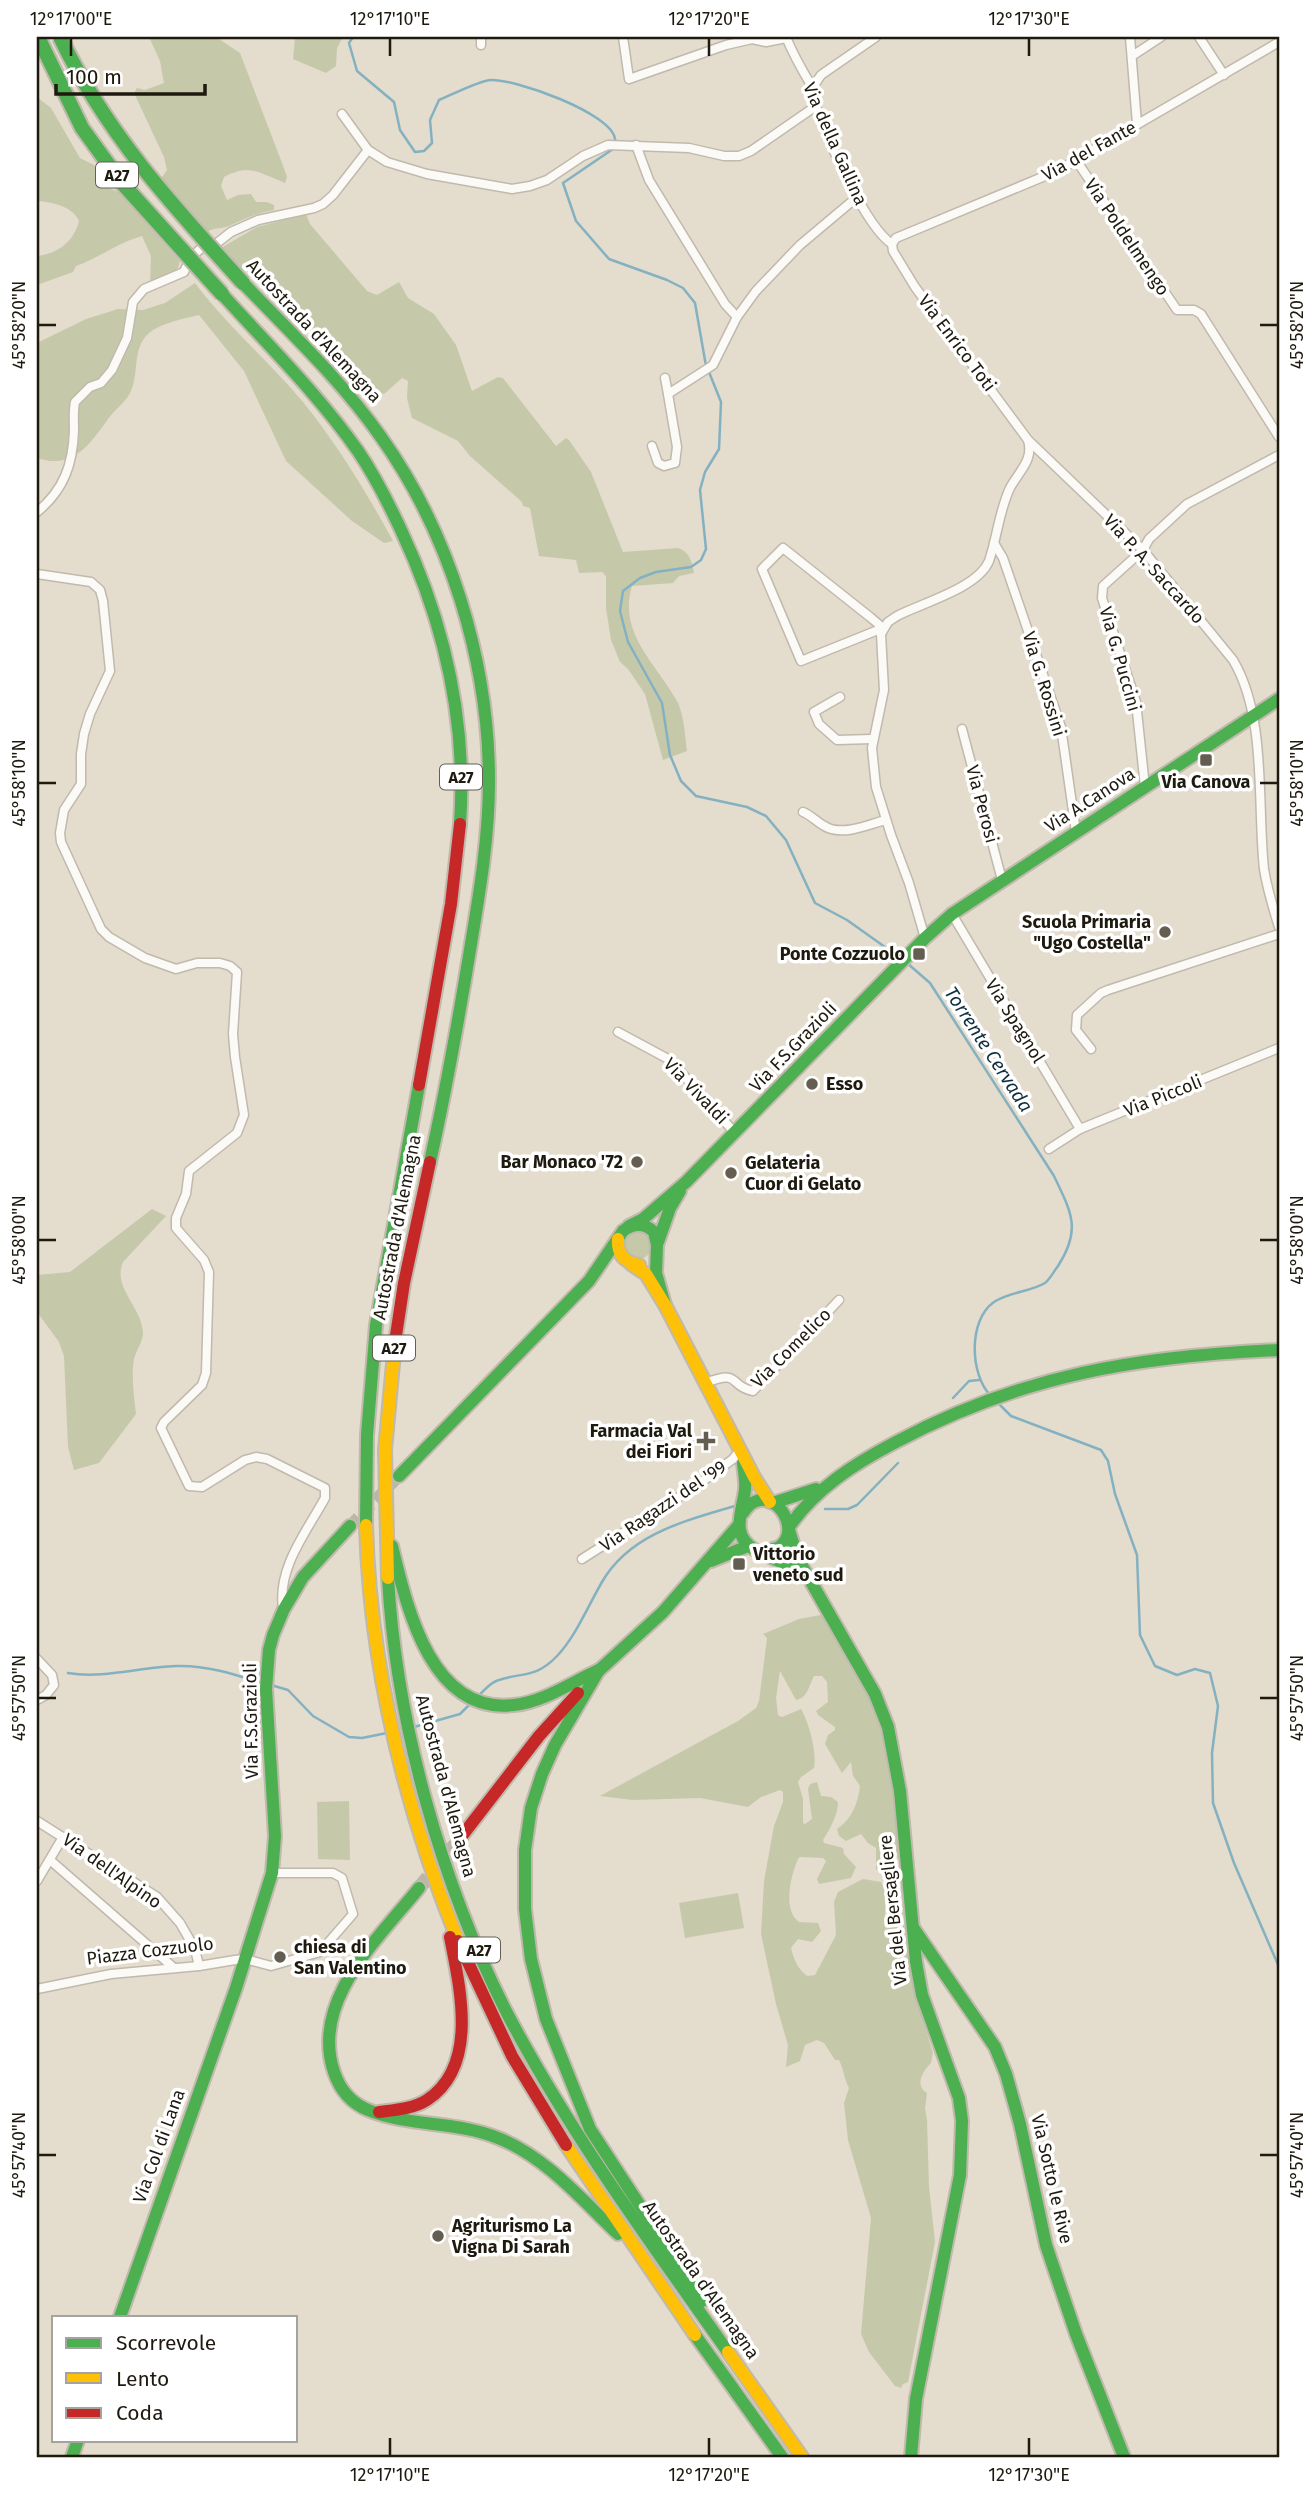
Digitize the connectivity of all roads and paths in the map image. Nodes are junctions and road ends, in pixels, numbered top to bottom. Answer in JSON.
{"nodes":[{"id":1,"x":38,"y":37,"type":"edge"},
{"id":2,"x":61,"y":37,"type":"edge"},
{"id":3,"x":623,"y":37,"type":"edge"},
{"id":4,"x":786,"y":37,"type":"edge"},
{"id":5,"x":876,"y":37,"type":"edge"},
{"id":6,"x":1130,"y":37,"type":"edge"},
{"id":7,"x":1161,"y":37,"type":"edge"},
{"id":8,"x":1199,"y":37,"type":"edge"},
{"id":9,"x":1279,"y":42,"type":"edge"},
{"id":10,"x":1132,"y":56,"type":"junction"},
{"id":11,"x":1224,"y":75,"type":"junction"},
{"id":12,"x":813,"y":87,"type":"junction"},
{"id":13,"x":816,"y":106,"type":"junction"},
{"id":14,"x":342,"y":114,"type":"dead end"},
{"id":15,"x":1137,"y":124,"type":"junction"},
{"id":16,"x":636,"y":145,"type":"junction"},
{"id":17,"x":368,"y":150,"type":"junction"},
{"id":18,"x":1076,"y":160,"type":"junction"},
{"id":19,"x":856,"y":198,"type":"junction"},
{"id":20,"x":892,"y":244,"type":"junction"},
{"id":21,"x":737,"y":317,"type":"junction"},
{"id":22,"x":665,"y":378,"type":"dead end"},
{"id":23,"x":668,"y":394,"type":"junction"},
{"id":24,"x":1279,"y":437,"type":"edge"},
{"id":25,"x":1028,"y":440,"type":"junction"},
{"id":26,"x":652,"y":446,"type":"dead end"},
{"id":27,"x":1279,"y":455,"type":"edge"},
{"id":28,"x":37,"y":512,"type":"edge"},
{"id":29,"x":994,"y":543,"type":"junction"},
{"id":30,"x":1143,"y":550,"type":"junction"},
{"id":31,"x":37,"y":574,"type":"edge"},
{"id":32,"x":883,"y":628,"type":"junction"},
{"id":33,"x":840,"y":697,"type":"dead end"},
{"id":34,"x":1279,"y":699,"type":"edge"},
{"id":35,"x":1254,"y":715,"type":"junction"},
{"id":36,"x":962,"y":729,"type":"dead end"},
{"id":37,"x":872,"y":738,"type":"junction"},
{"id":38,"x":1145,"y":787,"type":"junction"},
{"id":39,"x":803,"y":812,"type":"dead end"},
{"id":40,"x":886,"y":820,"type":"junction"},
{"id":41,"x":1076,"y":832,"type":"junction"},
{"id":42,"x":1002,"y":880,"type":"junction"},
{"id":43,"x":952,"y":914,"type":"junction"},
{"id":44,"x":1279,"y":927,"type":"edge"},
{"id":45,"x":1279,"y":934,"type":"edge"},
{"id":46,"x":925,"y":938,"type":"junction"},
{"id":47,"x":618,"y":1031,"type":"dead end"},
{"id":48,"x":1279,"y":1048,"type":"edge"},
{"id":49,"x":1091,"y":1049,"type":"dead end"},
{"id":50,"x":1080,"y":1129,"type":"junction"},
{"id":51,"x":735,"y":1133,"type":"junction"},
{"id":52,"x":1049,"y":1149,"type":"dead end"},
{"id":53,"x":686,"y":1182,"type":"junction"},
{"id":54,"x":629,"y":1226,"type":"junction"},
{"id":55,"x":618,"y":1239,"type":"junction"},
{"id":56,"x":657,"y":1247,"type":"junction"},
{"id":57,"x":629,"y":1263,"type":"junction"},
{"id":58,"x":589,"y":1281,"type":"junction"},
{"id":59,"x":839,"y":1300,"type":"dead end"},
{"id":60,"x":665,"y":1305,"type":"junction"},
{"id":61,"x":1279,"y":1350,"type":"edge"},
{"id":62,"x":705,"y":1383,"type":"junction"},
{"id":63,"x":740,"y":1450,"type":"junction"},
{"id":64,"x":399,"y":1476,"type":"tunnel mouth"},
{"id":65,"x":826,"y":1485,"type":"junction"},
{"id":66,"x":385,"y":1492,"type":"junction"},
{"id":67,"x":771,"y":1502,"type":"junction"},
{"id":68,"x":739,"y":1522,"type":"junction"},
{"id":69,"x":350,"y":1526,"type":"tunnel mouth"},
{"id":70,"x":789,"y":1528,"type":"junction"},
{"id":71,"x":748,"y":1546,"type":"junction"},
{"id":72,"x":762,"y":1552,"type":"junction"},
{"id":73,"x":582,"y":1559,"type":"dead end"},
{"id":74,"x":709,"y":1561,"type":"junction"},
{"id":75,"x":808,"y":1580,"type":"junction"},
{"id":76,"x":284,"y":1609,"type":"junction"},
{"id":77,"x":37,"y":1658,"type":"edge"},
{"id":78,"x":599,"y":1670,"type":"junction"},
{"id":79,"x":37,"y":1700,"type":"edge"},
{"id":80,"x":37,"y":1821,"type":"edge"},
{"id":81,"x":63,"y":1837,"type":"junction"},
{"id":82,"x":458,"y":1841,"type":"tunnel mouth"},
{"id":83,"x":50,"y":1860,"type":"junction"},
{"id":84,"x":272,"y":1873,"type":"junction"},
{"id":85,"x":37,"y":1881,"type":"edge"},
{"id":86,"x":419,"y":1888,"type":"tunnel mouth"},
{"id":87,"x":443,"y":1905,"type":"junction"},
{"id":88,"x":912,"y":1926,"type":"junction"},
{"id":89,"x":245,"y":1959,"type":"junction"},
{"id":90,"x":199,"y":1966,"type":"junction"},
{"id":91,"x":174,"y":1968,"type":"junction"},
{"id":92,"x":37,"y":1989,"type":"edge"},
{"id":93,"x":374,"y":2113,"type":"junction"},
{"id":94,"x":638,"y":2254,"type":"junction"},
{"id":95,"x":120,"y":2316,"type":"edge"},
{"id":96,"x":727,"y":2351,"type":"junction"},
{"id":97,"x":782,"y":2457,"type":"edge"},
{"id":98,"x":802,"y":2457,"type":"edge"},
{"id":99,"x":911,"y":2457,"type":"edge"},
{"id":100,"x":1124,"y":2457,"type":"edge"}],
"edges":[{"from":1,"to":87,"type":"main road","name":"Autostrada d'Alemagna","number":"A27","bridge":true},
{"from":2,"to":66,"type":"main road","name":"Autostrada d'Alemagna","number":"A27","bridge":true},
{"from":3,"to":4,"type":"street"},
{"from":4,"to":12,"type":"street","name":"Via della Gallina"},
{"from":5,"to":12,"type":"street"},
{"from":6,"to":10,"type":"street"},
{"from":7,"to":10,"type":"street"},
{"from":8,"to":11,"type":"street"},
{"from":9,"to":11,"type":"street","name":"Via del Fante"},
{"from":10,"to":15,"type":"street"},
{"from":11,"to":15,"type":"street","name":"Via del Fante"},
{"from":12,"to":13,"type":"street","name":"Via della Gallina"},
{"from":13,"to":16,"type":"street"},
{"from":13,"to":19,"type":"street","name":"Via della Gallina"},
{"from":14,"to":17,"type":"street"},
{"from":15,"to":18,"type":"street","name":"Via del Fante"},
{"from":16,"to":17,"type":"street"},
{"from":16,"to":21,"type":"street"},
{"from":17,"to":28,"type":"street"},
{"from":18,"to":20,"type":"street","name":"Via del Fante"},
{"from":18,"to":24,"type":"street","name":"Via Poldelmengo"},
{"from":19,"to":20,"type":"street","name":"Via della Gallina"},
{"from":19,"to":21,"type":"street"},
{"from":20,"to":25,"type":"street","name":"Via Enrico Toti"},
{"from":21,"to":23,"type":"street"},
{"from":22,"to":23,"type":"street"},
{"from":23,"to":26,"type":"street"},
{"from":25,"to":29,"type":"street"},
{"from":25,"to":30,"type":"street","name":"Via P. A. Saccardo"},
{"from":27,"to":30,"type":"street"},
{"from":29,"to":32,"type":"street"},
{"from":29,"to":41,"type":"street","name":"Via G. Rossini"},
{"from":30,"to":35,"type":"street","name":"Via P. A. Saccardo"},
{"from":30,"to":38,"type":"street","name":"Via G. Puccini"},
{"from":31,"to":76,"type":"street"},
{"from":32,"to":32,"type":"street"},
{"from":32,"to":37,"type":"street"},
{"from":33,"to":37,"type":"street"},
{"from":34,"to":35,"type":"main road","name":"Via A.Canova"},
{"from":35,"to":38,"type":"main road","name":"Via A.Canova"},
{"from":35,"to":44,"type":"street","name":"Via P. A. Saccardo"},
{"from":36,"to":42,"type":"street","name":"Via Perosi"},
{"from":37,"to":40,"type":"street"},
{"from":38,"to":41,"type":"main road","name":"Via A.Canova"},
{"from":39,"to":40,"type":"street"},
{"from":40,"to":46,"type":"street"},
{"from":41,"to":42,"type":"main road","name":"Via A.Canova"},
{"from":42,"to":43,"type":"main road","name":"Via A.Canova"},
{"from":43,"to":46,"type":"main road","name":"Via A.Canova"},
{"from":43,"to":50,"type":"street","name":"Via Spagnol"},
{"from":45,"to":49,"type":"street"},
{"from":46,"to":51,"type":"main road","name":"Via F.S.Grazioli"},
{"from":47,"to":51,"type":"street","name":"Via Vivaldi"},
{"from":48,"to":50,"type":"street","name":"Via Piccoli"},
{"from":50,"to":52,"type":"street","name":"Via Piccoli"},
{"from":51,"to":53,"type":"main road","name":"Via F.S.Grazioli"},
{"from":53,"to":54,"type":"main road","name":"Via F.S.Grazioli"},
{"from":53,"to":56,"type":"main road","name":"Via F.S.Grazioli"},
{"from":54,"to":55,"type":"main road"},
{"from":54,"to":56,"type":"main road"},
{"from":55,"to":57,"type":"main road"},
{"from":55,"to":58,"type":"main road"},
{"from":56,"to":57,"type":"main road"},
{"from":56,"to":60,"type":"main road"},
{"from":57,"to":58,"type":"main road"},
{"from":57,"to":60,"type":"main road"},
{"from":58,"to":64,"type":"main road"},
{"from":59,"to":62,"type":"street","name":"Via Comelico"},
{"from":60,"to":62,"type":"main road"},
{"from":61,"to":65,"type":"main road"},
{"from":62,"to":63,"type":"main road"},
{"from":63,"to":67,"type":"main road"},
{"from":63,"to":68,"type":"main road"},
{"from":63,"to":73,"type":"street","name":"Via Ragazzi del '99"},
{"from":65,"to":67,"type":"main road"},
{"from":65,"to":70,"type":"main road"},
{"from":66,"to":78,"type":"main road","number":"A27"},
{"from":66,"to":96,"type":"main road","name":"Autostrada d'Alemagna","number":"A27"},
{"from":67,"to":68,"type":"main road"},
{"from":67,"to":70,"type":"main road"},
{"from":68,"to":71,"type":"main road"},
{"from":68,"to":74,"type":"main road","number":"A27"},
{"from":69,"to":76,"type":"main road","name":"Via F.S.Grazioli"},
{"from":70,"to":72,"type":"main road"},
{"from":70,"to":75,"type":"main road","name":"Via del Bersagliere"},
{"from":71,"to":72,"type":"main road"},
{"from":71,"to":74,"type":"main road","number":"A27"},
{"from":72,"to":75,"type":"main road","name":"Via del Bersagliere"},
{"from":74,"to":78,"type":"main road","number":"A27"},
{"from":75,"to":88,"type":"main road","name":"Via del Bersagliere"},
{"from":76,"to":84,"type":"main road","name":"Via F.S.Grazioli"},
{"from":77,"to":79,"type":"street"},
{"from":78,"to":82,"type":"main road","number":"A27"},
{"from":78,"to":96,"type":"main road","number":"A27"},
{"from":80,"to":81,"type":"street","name":"Via dell'Alpino"},
{"from":81,"to":83,"type":"street"},
{"from":81,"to":90,"type":"street","name":"Via dell'Alpino"},
{"from":83,"to":85,"type":"street"},
{"from":83,"to":91,"type":"street"},
{"from":84,"to":89,"type":"main road","name":"Via F.S.Grazioli"},
{"from":84,"to":89,"type":"street","name":"Piazza Cozzuolo"},
{"from":86,"to":93,"type":"main road","number":"A27"},
{"from":87,"to":93,"type":"main road","number":"A27"},
{"from":87,"to":94,"type":"main road","name":"Autostrada d'Alemagna","number":"A27"},
{"from":88,"to":99,"type":"main road","name":"Via del Bersagliere"},
{"from":88,"to":100,"type":"main road","name":"Via Sotto le Rive"},
{"from":89,"to":90,"type":"street","name":"Piazza Cozzuolo"},
{"from":89,"to":95,"type":"main road","name":"Via Col di Lana"},
{"from":90,"to":91,"type":"street","name":"Piazza Cozzuolo"},
{"from":91,"to":92,"type":"street","name":"Piazza Cozzuolo"},
{"from":93,"to":94,"type":"main road","number":"A27"},
{"from":94,"to":97,"type":"main road","name":"Autostrada d'Alemagna","number":"A27"},
{"from":96,"to":98,"type":"main road","name":"Autostrada d'Alemagna","number":"A27"}]}
